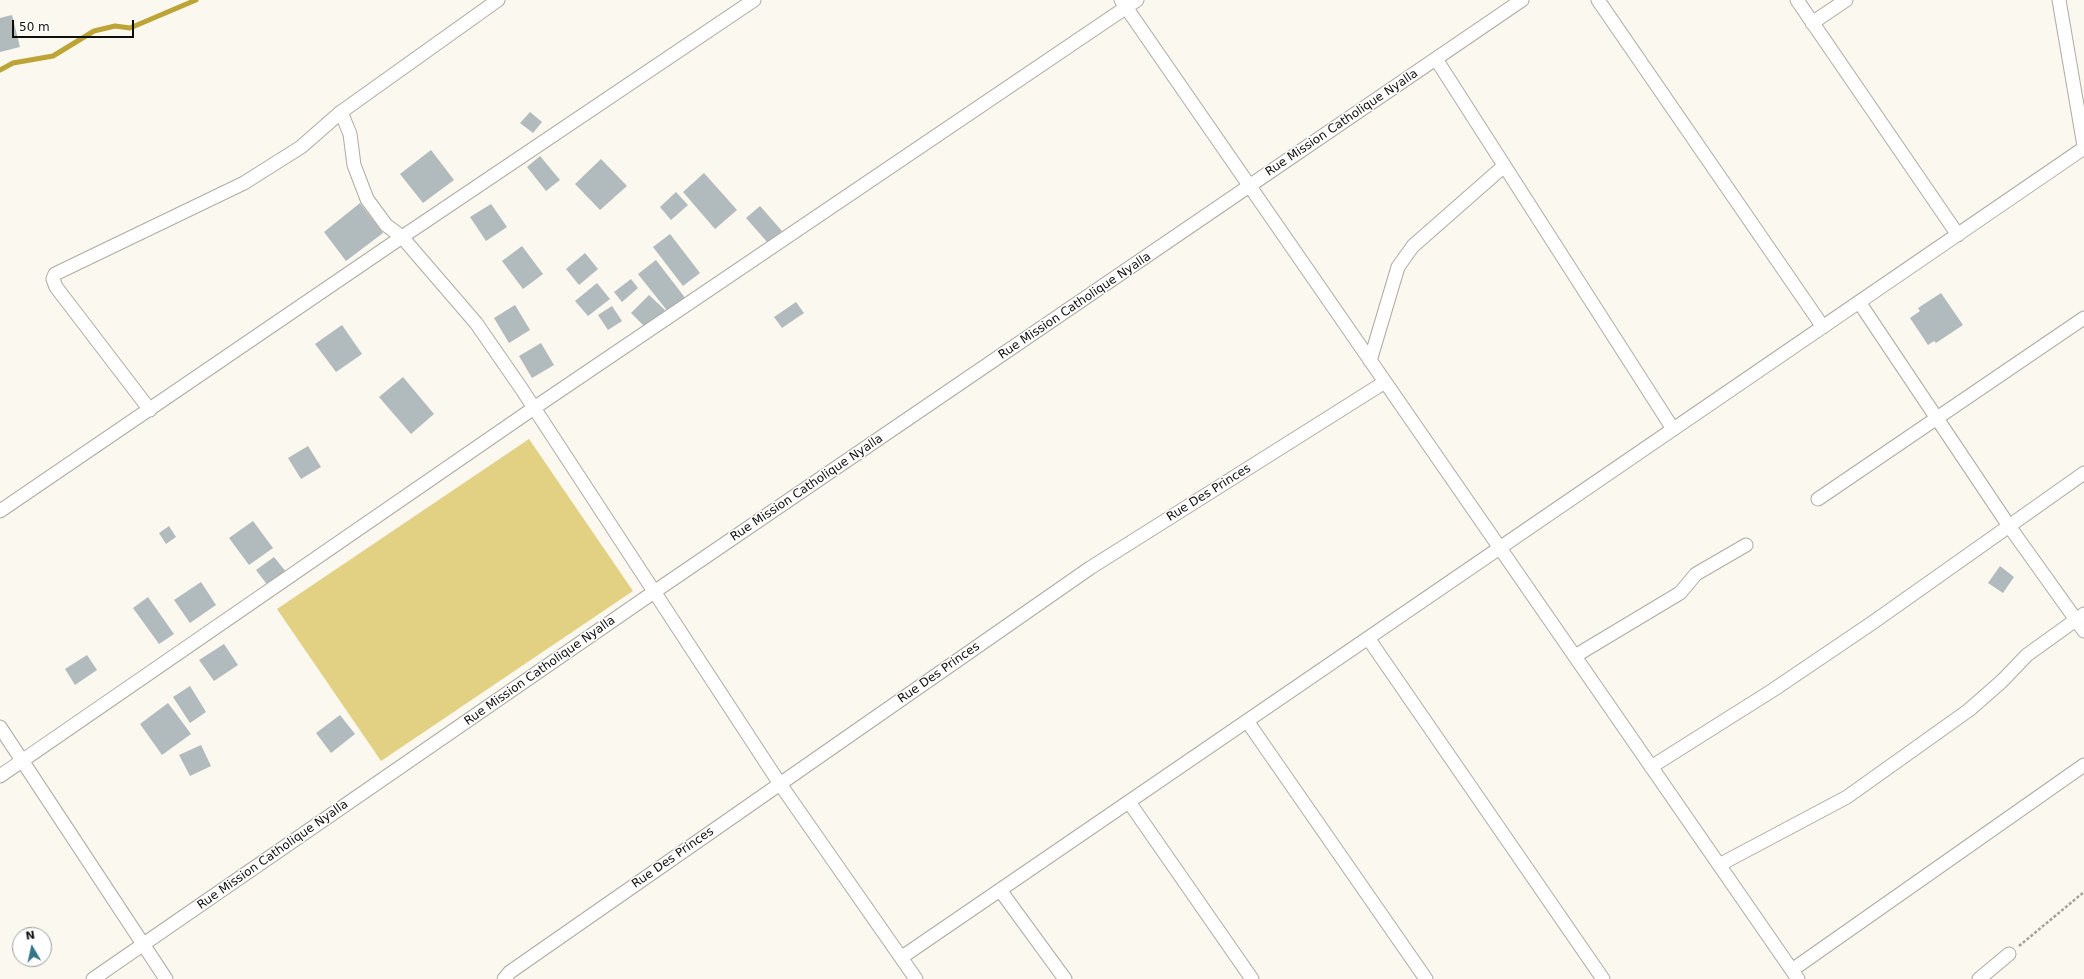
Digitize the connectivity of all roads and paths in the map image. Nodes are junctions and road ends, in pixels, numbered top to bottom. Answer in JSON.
{"nodes":[{"id":1,"x":754,"y":0,"type":"edge"},
{"id":2,"x":1137,"y":0,"type":"edge"},
{"id":3,"x":1522,"y":0,"type":"edge"},
{"id":4,"x":1598,"y":0,"type":"edge"},
{"id":5,"x":1797,"y":0,"type":"edge"},
{"id":6,"x":1846,"y":0,"type":"edge"},
{"id":7,"x":2059,"y":0,"type":"edge"},
{"id":8,"x":490,"y":2,"type":"edge"},
{"id":9,"x":1123,"y":4,"type":"edge"},
{"id":10,"x":1812,"y":23,"type":"junction"},
{"id":11,"x":1436,"y":59,"type":"junction"},
{"id":12,"x":341,"y":112,"type":"junction"},
{"id":13,"x":2084,"y":147,"type":"edge"},
{"id":14,"x":1504,"y":166,"type":"junction"},
{"id":15,"x":1250,"y":186,"type":"junction"},
{"id":16,"x":1958,"y":235,"type":"junction"},
{"id":17,"x":402,"y":237,"type":"junction"},
{"id":18,"x":1859,"y":302,"type":"junction"},
{"id":19,"x":2084,"y":318,"type":"edge"},
{"id":20,"x":1823,"y":327,"type":"junction"},
{"id":21,"x":1370,"y":361,"type":"junction"},
{"id":22,"x":1385,"y":382,"type":"junction"},
{"id":23,"x":534,"y":408,"type":"junction"},
{"id":24,"x":150,"y":410,"type":"junction"},
{"id":25,"x":1937,"y":418,"type":"junction"},
{"id":26,"x":1673,"y":429,"type":"junction"},
{"id":27,"x":2084,"y":473,"type":"edge"},
{"id":28,"x":1818,"y":499,"type":"dead end"},
{"id":29,"x":0,"y":511,"type":"edge"},
{"id":30,"x":2009,"y":526,"type":"junction"},
{"id":31,"x":1746,"y":544,"type":"dead end"},
{"id":32,"x":1500,"y":548,"type":"junction"},
{"id":33,"x":654,"y":592,"type":"junction"},
{"id":34,"x":2080,"y":617,"type":"edge"},
{"id":35,"x":2084,"y":632,"type":"edge"},
{"id":36,"x":1368,"y":638,"type":"junction"},
{"id":37,"x":1575,"y":656,"type":"junction"},
{"id":38,"x":1247,"y":721,"type":"junction"},
{"id":39,"x":0,"y":727,"type":"edge"},
{"id":40,"x":22,"y":760,"type":"junction"},
{"id":41,"x":2084,"y":764,"type":"edge"},
{"id":42,"x":1651,"y":767,"type":"junction"},
{"id":43,"x":0,"y":776,"type":"edge"},
{"id":44,"x":780,"y":784,"type":"junction"},
{"id":45,"x":1129,"y":802,"type":"junction"},
{"id":46,"x":1719,"y":865,"type":"junction"},
{"id":47,"x":1000,"y":890,"type":"junction"},
{"id":48,"x":2084,"y":892,"type":"edge"},
{"id":49,"x":144,"y":944,"type":"junction"},
{"id":50,"x":2009,"y":954,"type":"joint"},
{"id":51,"x":902,"y":957,"type":"junction"},
{"id":52,"x":1795,"y":975,"type":"edge"},
{"id":53,"x":93,"y":979,"type":"edge"},
{"id":54,"x":166,"y":979,"type":"edge"},
{"id":55,"x":504,"y":979,"type":"edge"},
{"id":56,"x":916,"y":979,"type":"edge"},
{"id":57,"x":1065,"y":979,"type":"edge"},
{"id":58,"x":1252,"y":979,"type":"edge"},
{"id":59,"x":1426,"y":979,"type":"edge"},
{"id":60,"x":1603,"y":979,"type":"edge"},
{"id":61,"x":1979,"y":979,"type":"edge"}],
"edges":[{"from":1,"to":17,"type":"street"},
{"from":2,"to":9,"type":"street"},
{"from":3,"to":11,"type":"street","name":"Rue Mission Catholique Nyalla"},
{"from":4,"to":20,"type":"street"},
{"from":5,"to":10,"type":"street"},
{"from":6,"to":10,"type":"street"},
{"from":7,"to":13,"type":"street"},
{"from":8,"to":12,"type":"street"},
{"from":9,"to":15,"type":"street"},
{"from":9,"to":23,"type":"street"},
{"from":10,"to":16,"type":"street"},
{"from":11,"to":14,"type":"street"},
{"from":11,"to":15,"type":"street","name":"Rue Mission Catholique Nyalla"},
{"from":12,"to":17,"type":"street"},
{"from":12,"to":24,"type":"street"},
{"from":13,"to":16,"type":"street"},
{"from":14,"to":21,"type":"street"},
{"from":14,"to":26,"type":"street"},
{"from":15,"to":21,"type":"street"},
{"from":15,"to":33,"type":"street","name":"Rue Mission Catholique Nyalla"},
{"from":16,"to":18,"type":"street"},
{"from":17,"to":23,"type":"street"},
{"from":17,"to":24,"type":"street"},
{"from":18,"to":20,"type":"street"},
{"from":18,"to":25,"type":"street"},
{"from":19,"to":25,"type":"street"},
{"from":20,"to":26,"type":"street"},
{"from":21,"to":22,"type":"street"},
{"from":22,"to":32,"type":"street"},
{"from":22,"to":44,"type":"street","name":"Rue Des Princes"},
{"from":23,"to":33,"type":"street"},
{"from":23,"to":40,"type":"street"},
{"from":24,"to":29,"type":"street"},
{"from":25,"to":28,"type":"street"},
{"from":25,"to":30,"type":"street"},
{"from":26,"to":32,"type":"street"},
{"from":27,"to":30,"type":"street"},
{"from":30,"to":34,"type":"street"},
{"from":30,"to":42,"type":"street"},
{"from":31,"to":37,"type":"street"},
{"from":32,"to":36,"type":"street"},
{"from":32,"to":37,"type":"street"},
{"from":33,"to":44,"type":"street"},
{"from":33,"to":49,"type":"street","name":"Rue Mission Catholique Nyalla"},
{"from":34,"to":35,"type":"street"},
{"from":34,"to":46,"type":"street"},
{"from":36,"to":38,"type":"street"},
{"from":36,"to":60,"type":"street"},
{"from":37,"to":42,"type":"street"},
{"from":38,"to":45,"type":"street"},
{"from":38,"to":59,"type":"street"},
{"from":39,"to":40,"type":"street"},
{"from":40,"to":43,"type":"street"},
{"from":40,"to":49,"type":"street"},
{"from":41,"to":52,"type":"street"},
{"from":42,"to":46,"type":"street"},
{"from":44,"to":51,"type":"street"},
{"from":44,"to":55,"type":"street","name":"Rue Des Princes"},
{"from":45,"to":47,"type":"street"},
{"from":45,"to":58,"type":"street"},
{"from":46,"to":52,"type":"street"},
{"from":47,"to":51,"type":"street"},
{"from":47,"to":57,"type":"street"},
{"from":48,"to":50,"type":"path"},
{"from":49,"to":53,"type":"street","name":"Rue Mission Catholique Nyalla"},
{"from":49,"to":54,"type":"street"},
{"from":50,"to":61,"type":"street"},
{"from":51,"to":56,"type":"street"}]}
